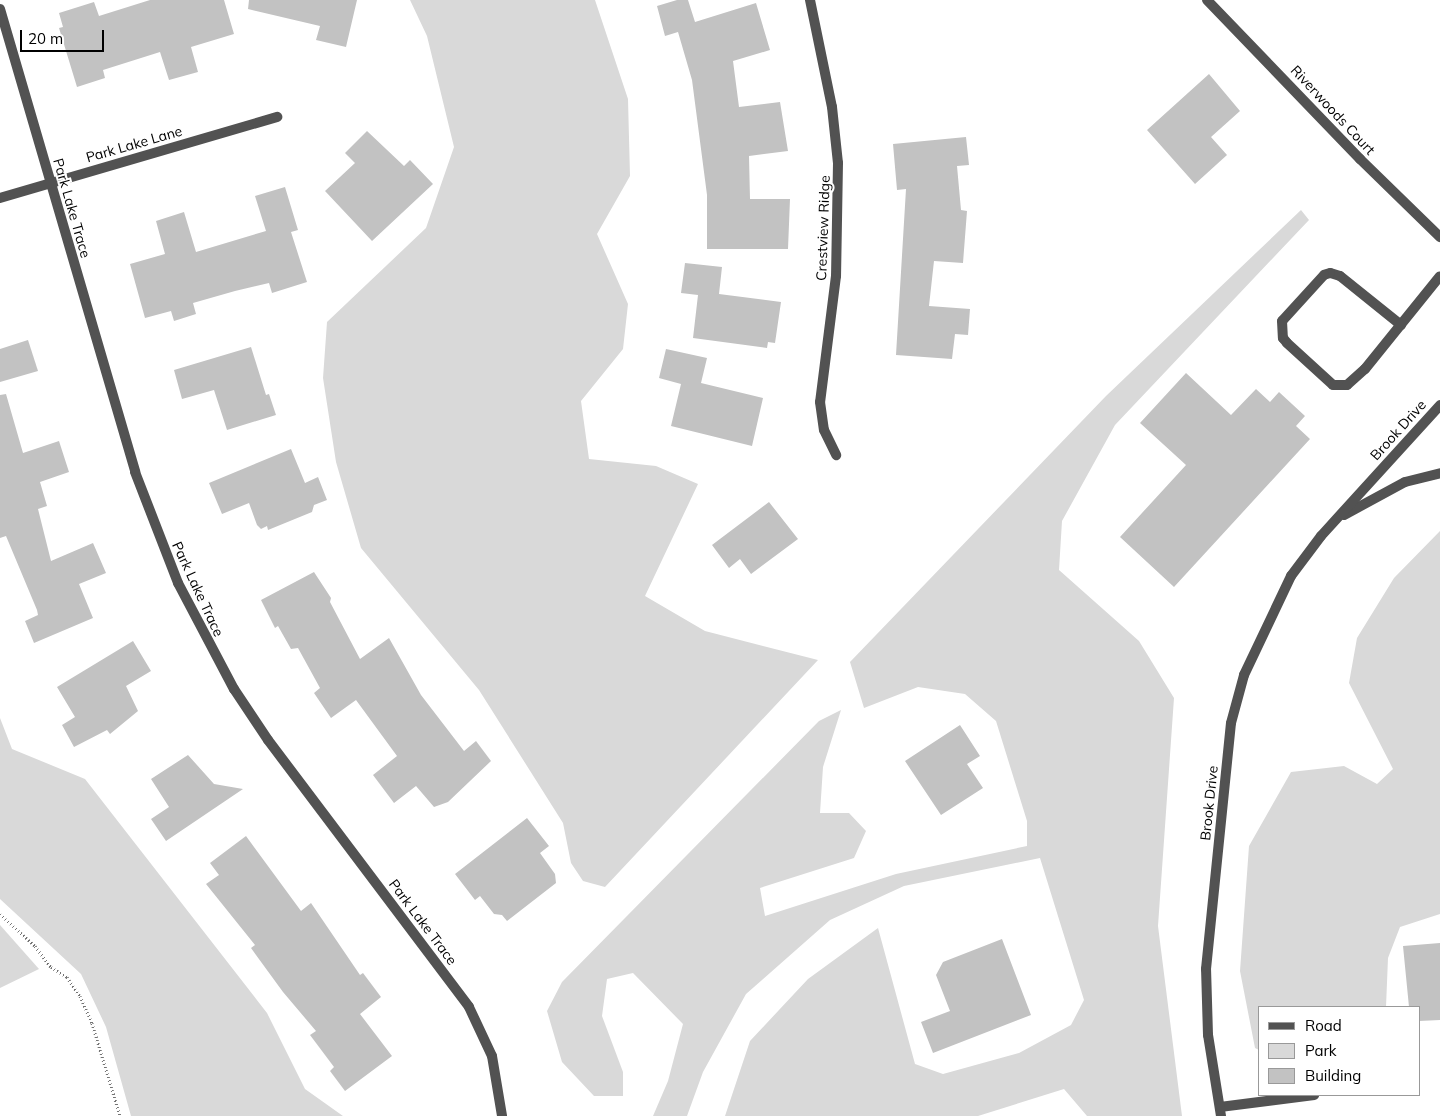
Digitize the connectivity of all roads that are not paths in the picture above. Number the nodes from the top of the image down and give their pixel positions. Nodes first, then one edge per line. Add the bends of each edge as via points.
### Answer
1 (810, 0) edge
2 (1207, 0) edge
3 (0, 9) edge
4 (277, 117) dead end
5 (51, 183) junction
6 (0, 198) edge
7 (1440, 238) edge
8 (1440, 276) edge
9 (1401, 325) junction
10 (1440, 405) edge
11 (836, 455) dead end
12 (1440, 473) edge
13 (1336, 519) junction
14 (1308, 1096) edge
15 (1220, 1111) edge
16 (502, 1116) edge

1 - 11 street, Crestview Ridge via 831,97 838,163 836,276 820,402 824,430
2 - 7 street, Riverwoods Court
3 - 5 street, Park Lake Trace
4 - 5 street, Park Lake Lane
5 - 6 street, Park Lake Lane
5 - 16 street, Park Lake Trace via 135,472 178,583 217,659 268,740 469,1007 492,1056
8 - 9 street
9 - 9 street via 1365,369 1347,385 1333,385 1283,338 1282,321 1324,275 1330,273 1340,276
10 - 13 street, Brook Drive
12 - 13 street, Brook Drive via 1405,482
13 - 15 street, Brook Drive via 1291,576 1270,616 1244,675 1231,723 1206,969 1208,1035
14 - 15 street

